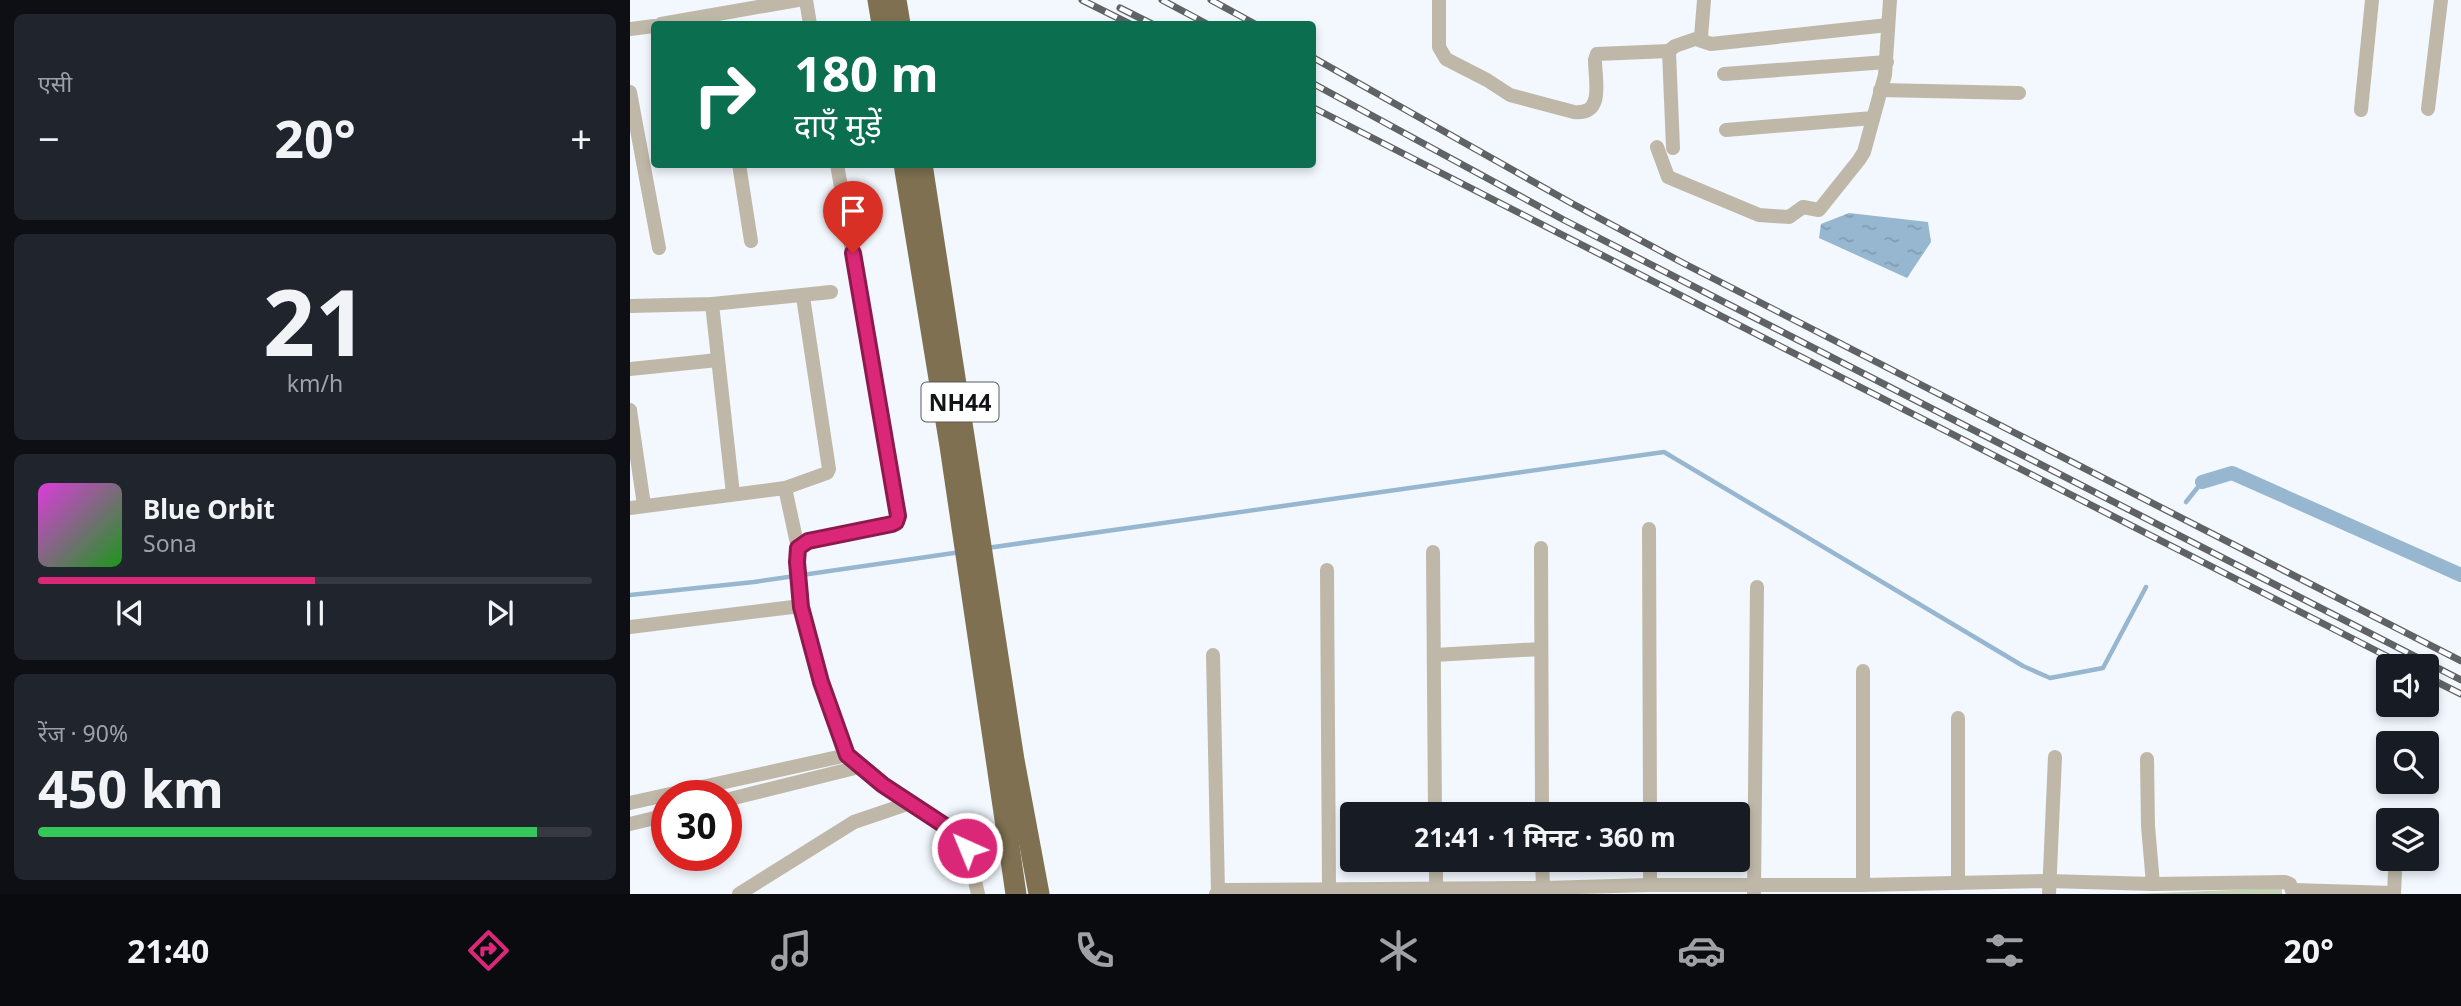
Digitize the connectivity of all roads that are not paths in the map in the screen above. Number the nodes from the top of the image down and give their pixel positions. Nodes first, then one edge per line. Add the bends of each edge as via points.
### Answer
1 (797, 0) edge
2 (806, 0) edge
3 (878, 0) edge
4 (896, 0) edge
5 (1439, 0) edge
6 (1704, 0) edge
7 (1890, 0) edge
8 (2372, 0) edge
9 (2441, 0) edge
10 (717, 20) edge
11 (810, 21) edge
12 (881, 21) edge
13 (900, 21) edge
14 (1888, 25) junction
15 (651, 26) edge
16 (630, 29) edge
17 (1699, 40) junction
18 (1669, 51) junction
19 (1887, 62) junction
20 (1724, 74) dead end
21 (1880, 90) junction
22 (630, 92) edge
23 (2019, 93) dead end
24 (2428, 108) dead end
25 (2361, 110) dead end
26 (1873, 118) junction
27 (1726, 130) dead end
28 (1657, 148) dead end
29 (1673, 148) dead end
30 (740, 168) edge
31 (837, 168) edge
32 (905, 168) edge
33 (923, 168) edge
34 (751, 241) dead end
35 (659, 248) dead end
36 (831, 292) dead end
37 (803, 296) junction
38 (712, 304) junction
39 (630, 306) edge
40 (718, 360) junction
41 (630, 369) edge
42 (630, 410) edge
43 (785, 488) junction
44 (733, 494) junction
45 (637, 506) edge
46 (1649, 529) dead end
47 (1541, 548) dead end
48 (1433, 552) dead end
49 (798, 555) junction
50 (1327, 570) dead end
51 (1757, 587) dead end
52 (801, 607) junction
53 (630, 627) edge
54 (988, 640) junction
55 (1541, 649) junction
56 (1434, 654) junction
57 (1213, 655) dead end
58 (1863, 671) dead end
59 (1958, 719) dead end
60 (847, 755) junction
61 (2055, 757) dead end
62 (2147, 759) dead end
63 (859, 767) junction
64 (753, 776) junction
65 (755, 793) junction
66 (742, 796) edge
67 (1436, 802) edge
68 (1542, 802) edge
69 (1650, 802) edge
70 (630, 803) edge
71 (910, 803) junction
72 (651, 819) edge
73 (630, 824) edge
74 (1436, 872) edge
75 (1542, 872) edge
76 (1650, 872) edge
77 (2395, 873) dead end
78 (1958, 883) junction
79 (2153, 884) junction
80 (1650, 885) junction
81 (1863, 885) junction
82 (2048, 887) edge
83 (1329, 888) junction
84 (1542, 888) junction
85 (1754, 890) edge
86 (1436, 892) edge
87 (2293, 892) edge
88 (1217, 893) edge
89 (2394, 893) edge
90 (739, 894) edge
91 (978, 894) edge
92 (1016, 894) edge
93 (1039, 894) edge

1 - 10 street
2 - 11 street
3 - 12 highway
4 - 13 highway
5 - 18 street via 1439,47 1446,59 1510,95 1574,112 1591,110 1597,102 1597,54
6 - 17 street
7 - 14 street
8 - 25 street
9 - 24 street
14 - 17 street via 1711,44
14 - 19 street
15 - 16 street
17 - 18 street
18 - 29 street
19 - 20 street
19 - 21 street
21 - 23 street
21 - 26 street
22 - 35 street
26 - 27 street
26 - 28 street via 1859,160 1819,209 1803,207 1789,217 1759,215 1668,177
30 - 34 street
31 - 49 street via 898,516 892,524 808,541
32 - 54 highway, NH44
33 - 54 highway, NH44
36 - 37 street
37 - 38 street
37 - 43 street via 829,469 822,477
38 - 39 street
38 - 40 street
40 - 41 street
40 - 44 street
42 - 45 street
43 - 44 street
43 - 49 street
44 - 45 street
46 - 69 street
47 - 55 street
48 - 56 street
49 - 52 street
50 - 83 street
51 - 85 street
52 - 53 street
52 - 60 street
54 - 92 highway, NH44
54 - 93 highway, NH44
55 - 56 street
55 - 68 street
56 - 67 street
57 - 88 street
58 - 81 street
59 - 78 street
60 - 63 street
60 - 64 street
61 - 82 street
62 - 79 street
63 - 65 street
63 - 71 street
64 - 65 street
64 - 70 street
65 - 66 street
71 - 90 street via 854,822
71 - 91 street via 953,831 967,848
72 - 73 street
74 - 86 street
75 - 84 street
76 - 80 street
77 - 89 street
78 - 81 street
78 - 82 street
79 - 82 street
79 - 87 street via 2285,882
80 - 84 street
80 - 85 street
81 - 85 street
83 - 86 street
83 - 88 street
84 - 86 street
87 - 89 street

